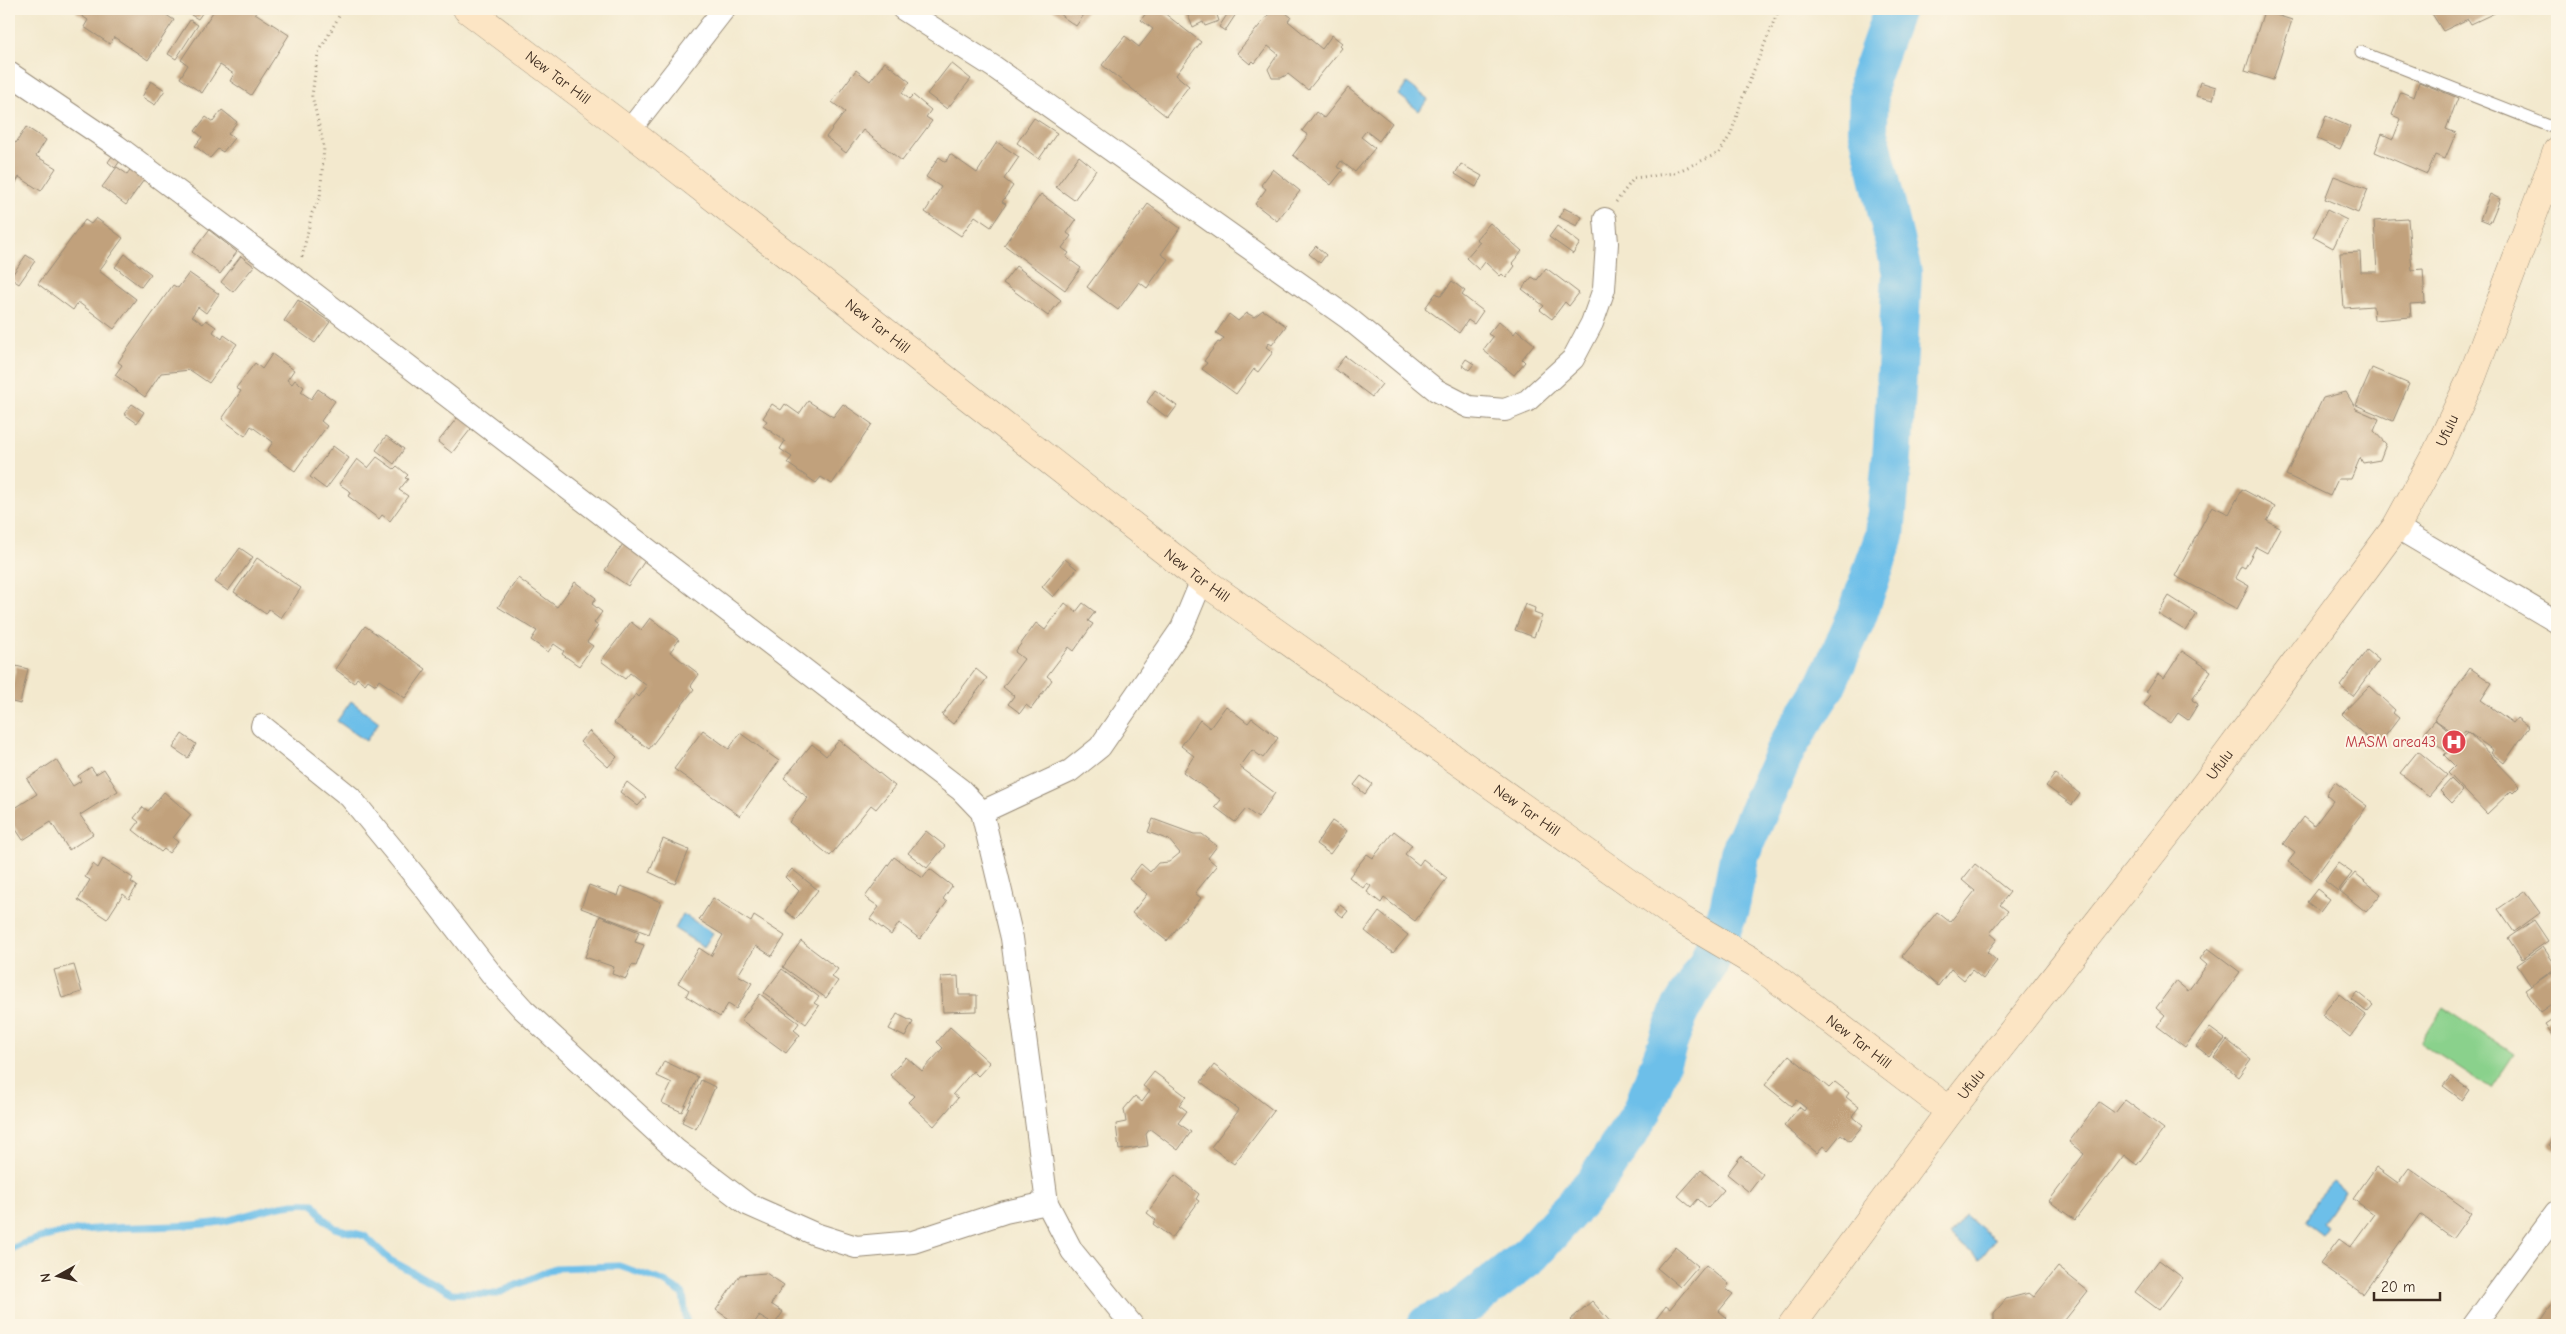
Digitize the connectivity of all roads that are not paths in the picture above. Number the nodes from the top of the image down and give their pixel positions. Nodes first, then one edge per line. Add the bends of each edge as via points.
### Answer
1 (467, 9) edge
2 (724, 9) edge
3 (902, 9) edge
4 (2361, 52) dead end
5 (9, 73) edge
6 (2557, 129) edge
7 (628, 132) junction
8 (2557, 151) edge
9 (1605, 219) road end
10 (2396, 527) junction
11 (1202, 580) junction
12 (2557, 622) edge
13 (262, 726) dead end
14 (982, 812) junction
15 (1950, 1111) junction
16 (1047, 1204) junction
17 (2557, 1212) edge
18 (1132, 1325) edge
19 (1792, 1325) edge
20 (2474, 1325) edge

1 - 7 street, New Tar Hill
2 - 7 street
3 - 9 street via 994,67 1348,318 1436,390 1468,406 1505,410 1527,401 1573,359 1592,324 1604,289
4 - 6 lane
5 - 14 street via 117,146 299,282 961,790
7 - 11 street, New Tar Hill
8 - 10 street, Ufulu via 2472,377 2438,452
10 - 12 street
10 - 15 street, Ufulu via 2186,810
11 - 14 street via 1182,628 1100,747 1070,771
11 - 15 street, New Tar Hill via 1679,918 1757,964
13 - 16 street via 350,798 523,1009 676,1150 747,1204 815,1234 856,1247 913,1242 1005,1212
14 - 16 street via 1012,938
15 - 19 street, Ufulu
16 - 18 street via 1072,1251
17 - 20 street

